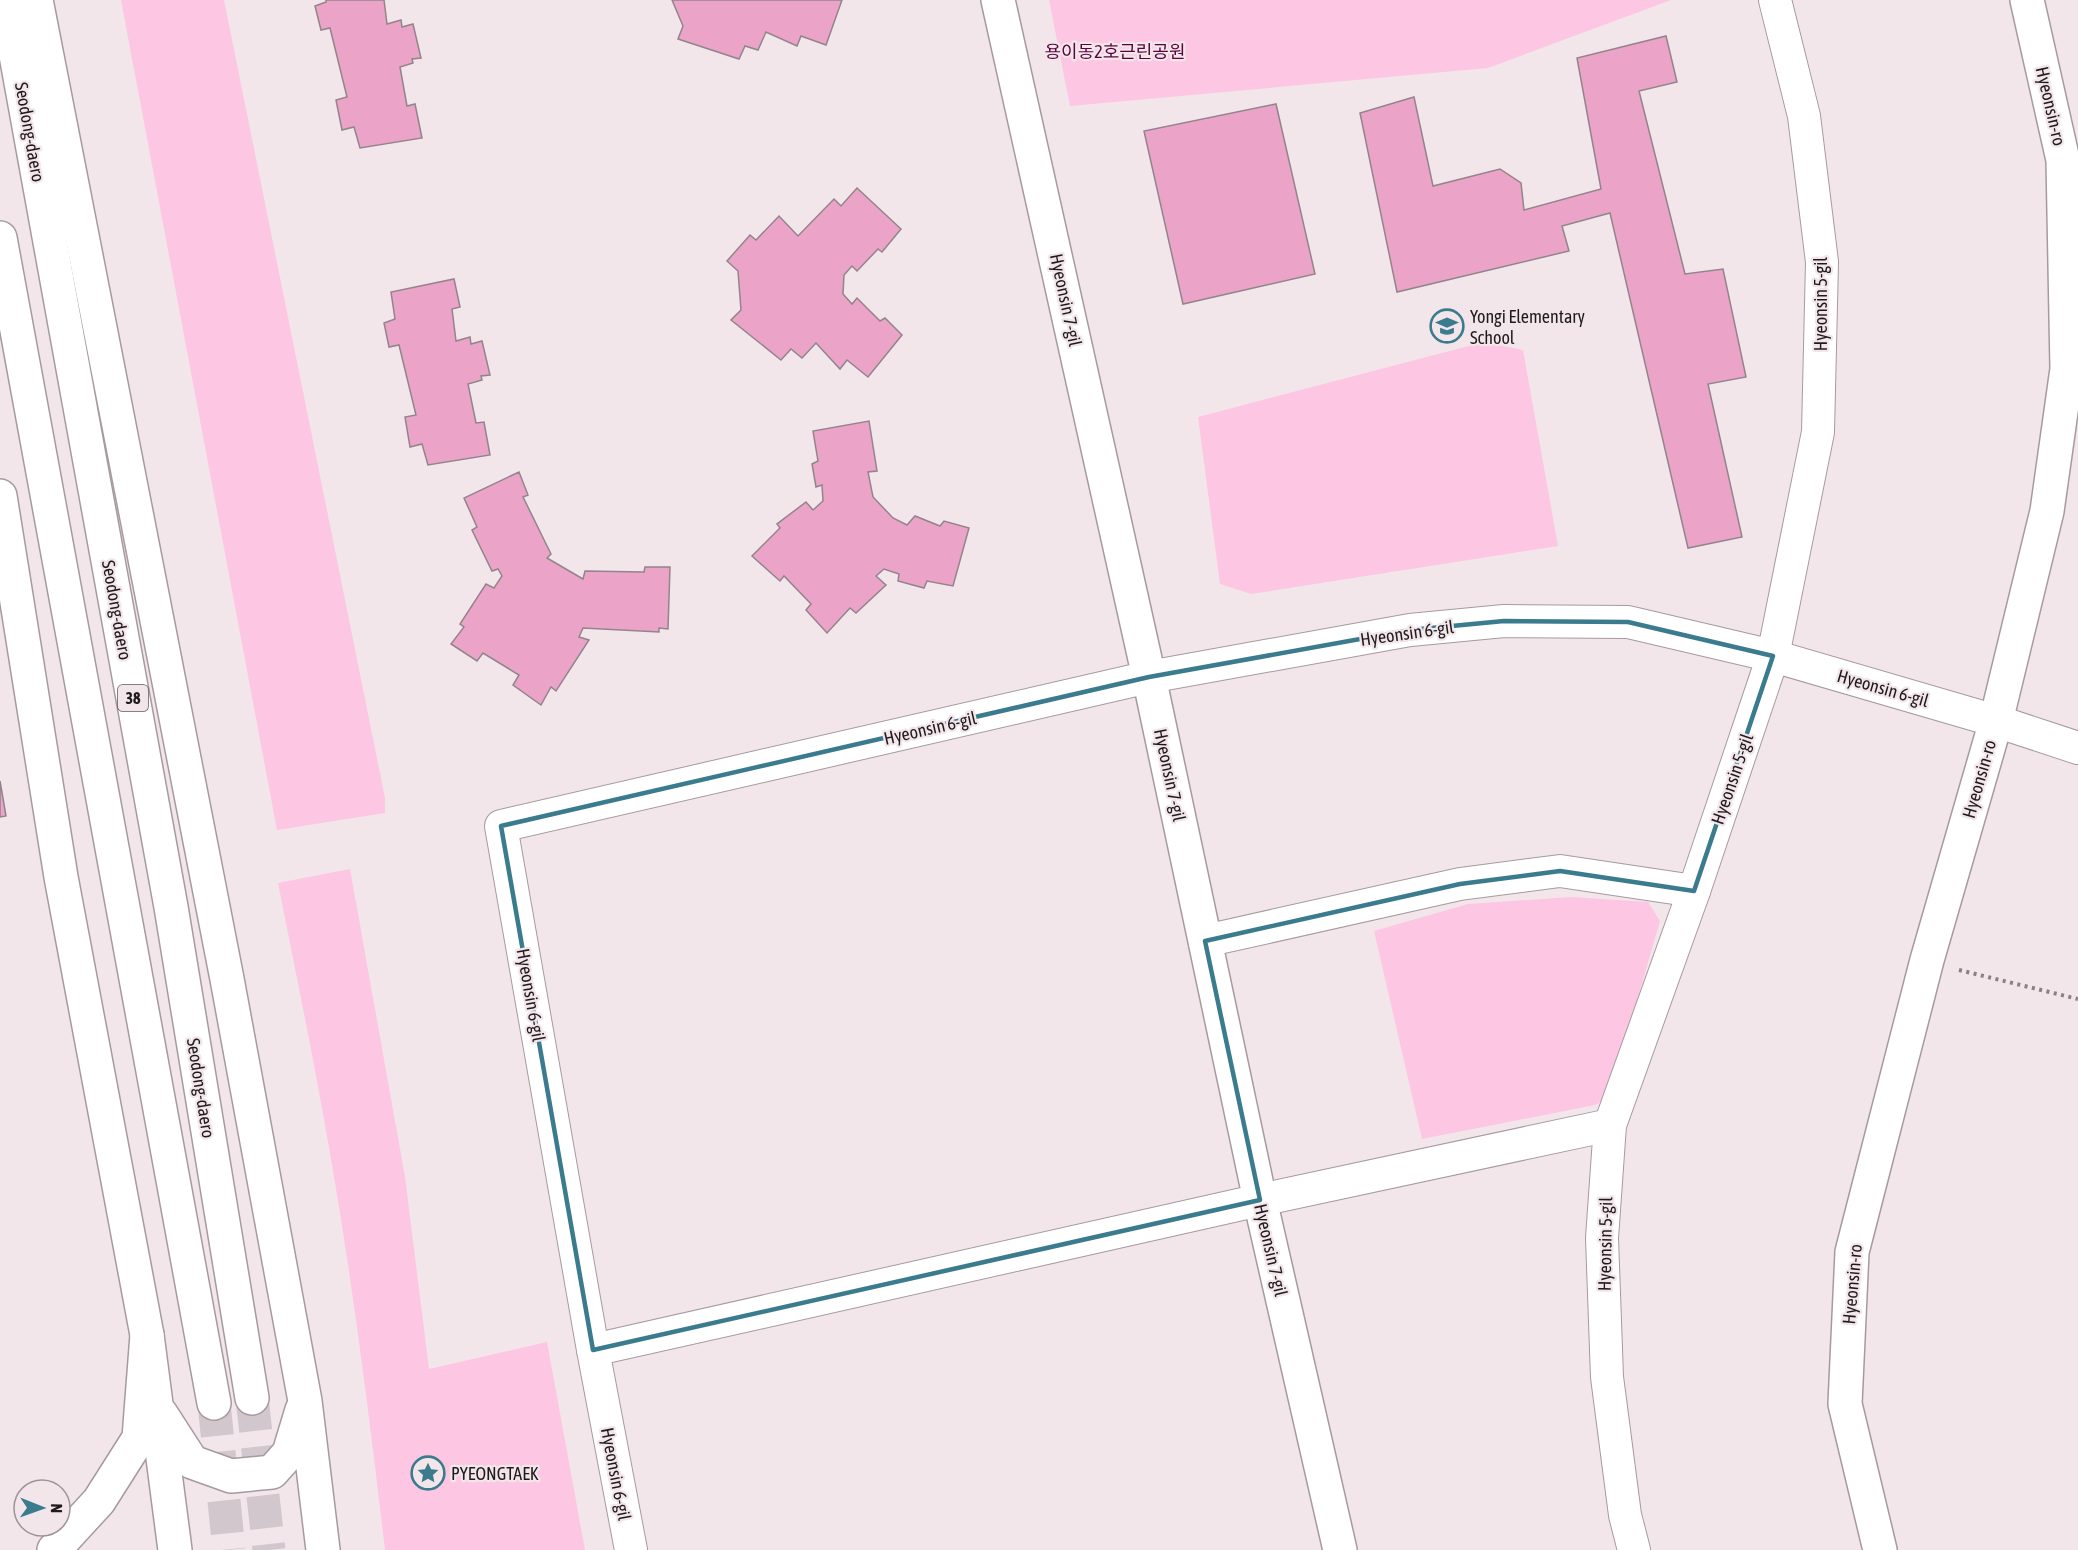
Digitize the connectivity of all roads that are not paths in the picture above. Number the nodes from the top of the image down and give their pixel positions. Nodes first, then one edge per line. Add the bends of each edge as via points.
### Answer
1 (6, 0) edge
2 (36, 0) edge
3 (998, 0) edge
4 (1775, 0) edge
5 (2027, 0) edge
6 (0, 238) edge
7 (2073, 368) edge
8 (0, 496) edge
9 (1773, 656) junction
10 (1149, 678) junction
11 (1996, 722) junction
12 (2078, 748) edge
13 (1694, 891) junction
14 (1204, 940) junction
15 (1610, 1125) junction
16 (1260, 1200) junction
17 (147, 1335) junction
18 (593, 1350) junction
19 (252, 1398) tunnel mouth
20 (305, 1401) junction
21 (214, 1403) tunnel mouth
22 (157, 1408) junction
23 (54, 1550) edge
24 (175, 1550) edge
25 (323, 1550) edge
26 (631, 1550) edge
27 (1340, 1550) edge
28 (1634, 1550) edge
29 (1880, 1550) edge

1 - 19 main road, Seodong-daero / 38 via 171,907
2 - 20 main road
3 - 10 main road, Hyeonsin 7-gil
4 - 9 street, Hyeonsin 5-gil via 1804,116 1822,262 1818,432
5 - 7 main road, Hyeonsin-ro via 2063,160
6 - 21 main road
7 - 11 main road, Hyeonsin-ro via 2047,511
8 - 17 main road via 61,877
9 - 10 street, Hyeonsin 6-gil via 1628,622 1504,621 1410,630
9 - 11 street, Hyeonsin 6-gil
9 - 13 street, Hyeonsin 5-gil
10 - 14 main road, Hyeonsin 7-gil
10 - 18 street, Hyeonsin 6-gil via 501,826
11 - 12 street, Hyeonsin 6-gil
11 - 29 main road, Hyeonsin-ro via 1927,960 1852,1252 1845,1404
13 - 14 street via 1560,871 1460,884
13 - 15 street, Hyeonsin 5-gil
14 - 16 main road, Hyeonsin 7-gil
15 - 16 street
15 - 28 street, Hyeonsin 5-gil via 1602,1238 1607,1377 1625,1515
16 - 18 street
16 - 27 main road, Hyeonsin 7-gil
17 - 22 main road
17 - 23 main road via 139,1438 99,1501
18 - 26 street, Hyeonsin 6-gil
20 - 22 main road via 289,1454 272,1472 231,1476 192,1462
20 - 25 main road
22 - 24 main road

